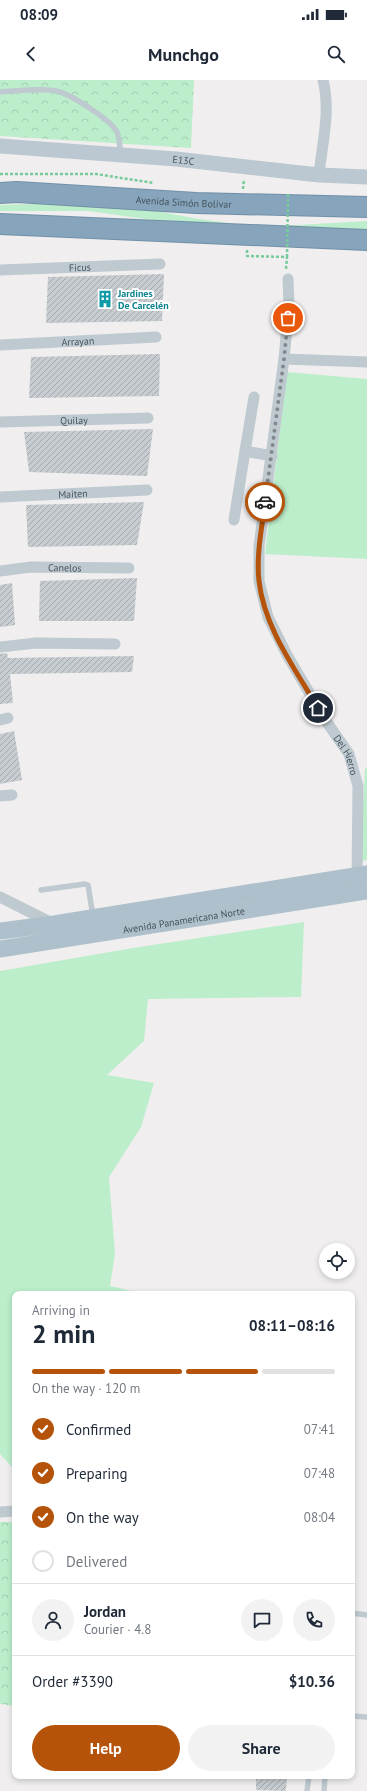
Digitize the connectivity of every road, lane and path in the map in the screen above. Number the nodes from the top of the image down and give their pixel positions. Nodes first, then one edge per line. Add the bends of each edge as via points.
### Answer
1 (323, 80) edge
2 (0, 92) edge
3 (0, 146) edge
4 (120, 154) junction
5 (319, 175) junction
6 (367, 177) edge
7 (0, 193) edge
8 (288, 194) dead end
9 (367, 207) edge
10 (0, 224) edge
11 (367, 240) edge
12 (270, 257) dead end
13 (287, 257) junction
14 (160, 264) dead end
15 (0, 270) edge
16 (287, 275) joint
17 (156, 337) dead end
18 (0, 345) edge
19 (284, 359) junction
20 (367, 362) edge
21 (254, 397) dead end
22 (148, 418) dead end
23 (0, 422) edge
24 (245, 451) junction
25 (272, 456) junction
26 (147, 490) dead end
27 (0, 497) edge
28 (234, 520) dead end
29 (129, 568) dead end
30 (0, 571) edge
31 (115, 644) dead end
32 (0, 647) edge
33 (12, 795) dead end
34 (0, 796) edge
35 (362, 875) edge
36 (41, 890) dead end
37 (362, 892) edge
38 (0, 897) edge
39 (93, 918) junction
40 (54, 924) junction
41 (0, 931) edge
42 (0, 949) edge
43 (12, 1511) edge
44 (0, 1512) edge
45 (355, 1613) edge
46 (367, 1615) edge
47 (355, 1716) edge
48 (367, 1717) edge
49 (309, 1779) edge
50 (325, 1779) edge
51 (307, 1791) edge
52 (324, 1791) edge

1 - 5 street via 327,115
2 - 4 lane via 58,91 78,101 112,125 117,132
3 - 4 street, E13C
4 - 5 street, E13C
5 - 6 street, E13C
7 - 9 highway, Avenida Simón Bolívar via 196,203
8 - 13 path, bridge
10 - 11 highway
12 - 13 path
13 - 16 path
14 - 15 street, Ficus
16 - 19 street, Del Hierro via 289,305
17 - 18 street, Arrayan
19 - 20 street
19 - 25 street, Del Hierro
21 - 24 street
22 - 23 street, Quilay
24 - 25 street
24 - 28 street
25 - 35 street, Del Hierro via 259,546 259,581 268,618 326,721 349,754 358,786
26 - 27 street, Maiten
29 - 30 street, Canelos via 31,567
31 - 32 street via 36,643
33 - 34 street
35 - 37 street, Del Hierro
35 - 39 main road, Avenida Panamericana Norte
36 - 39 lane via 88,885
37 - 42 main road, Avenida Panamericana Norte
38 - 40 street
39 - 40 main road, Avenida Panamericana Norte
40 - 41 main road, Avenida Panamericana Norte
43 - 44 street
45 - 46 lane
47 - 48 lane
49 - 51 lane
50 - 52 lane

